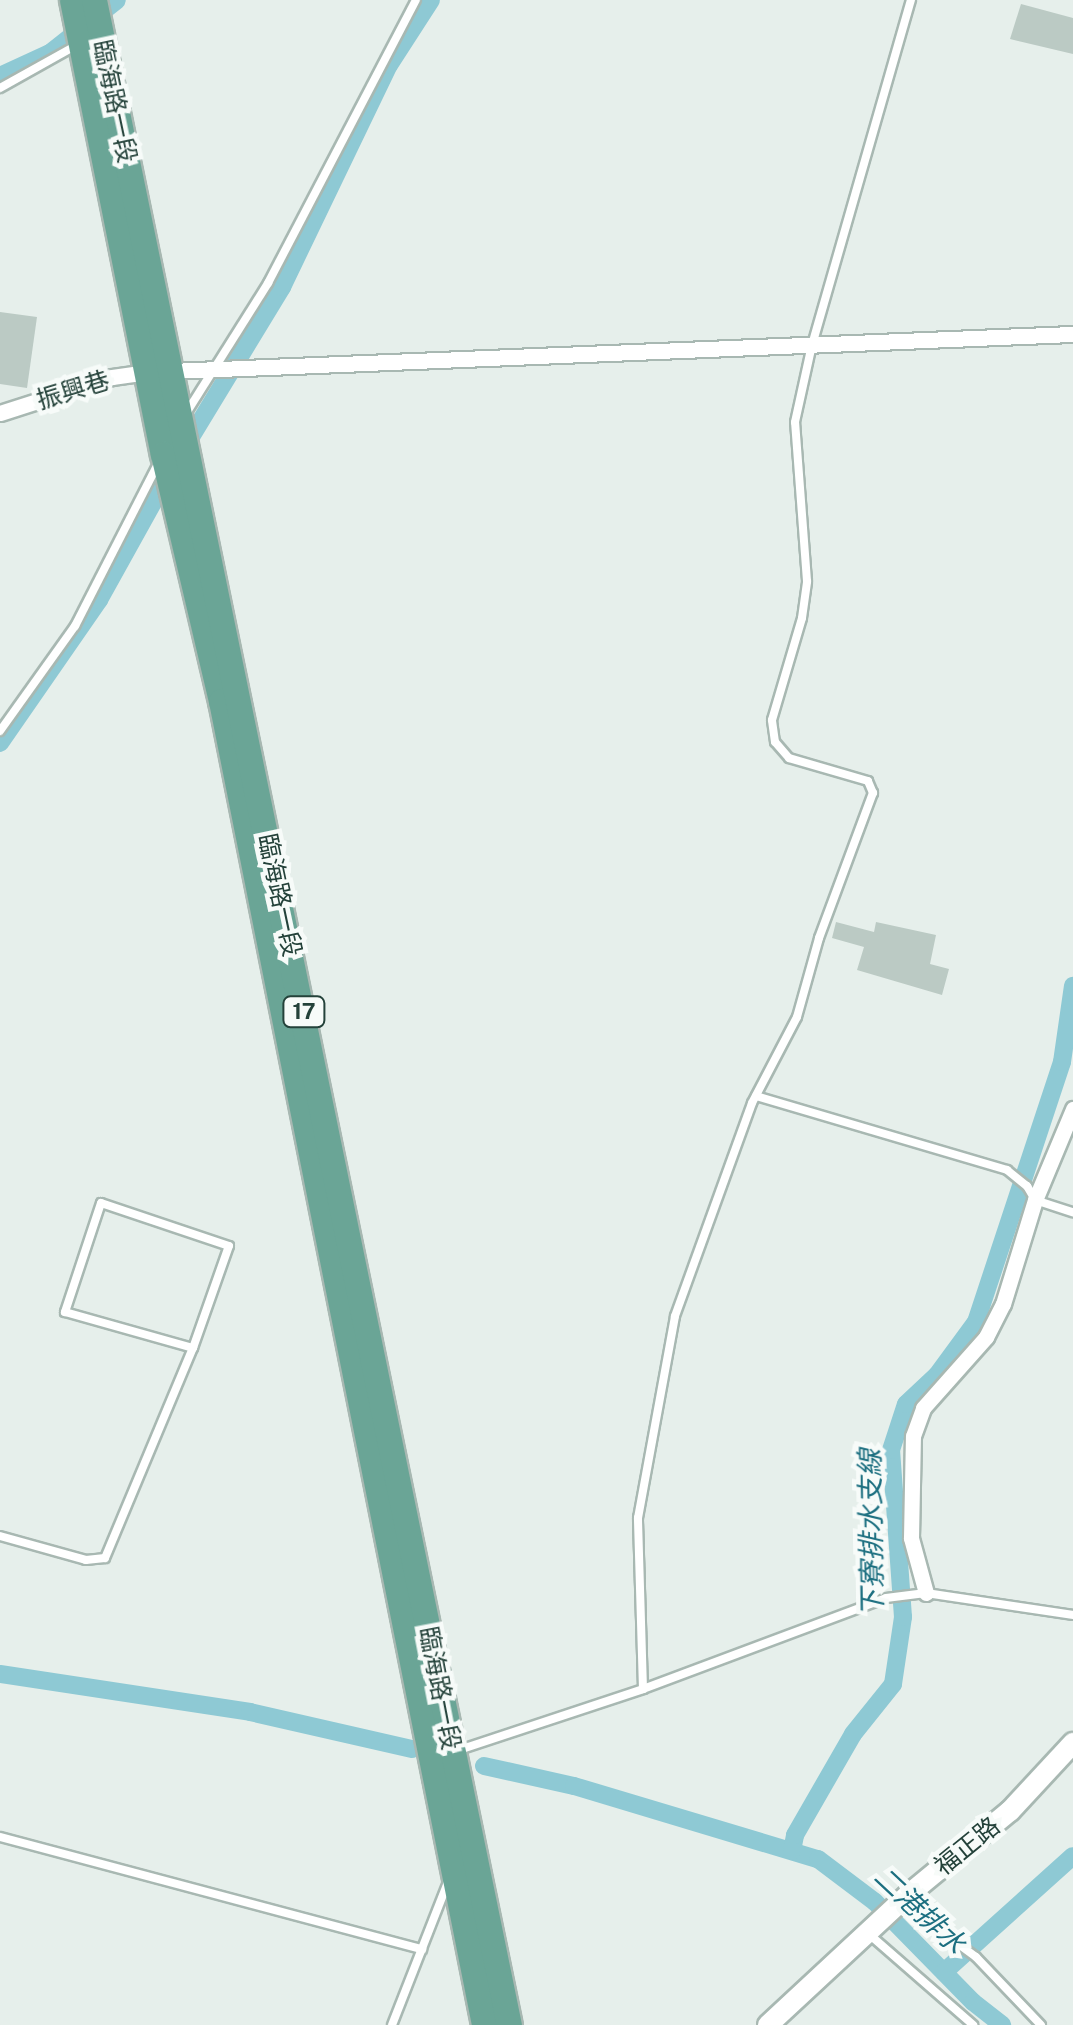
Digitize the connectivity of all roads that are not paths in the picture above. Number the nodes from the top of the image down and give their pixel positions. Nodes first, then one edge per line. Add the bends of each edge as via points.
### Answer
1 (72, 0) edge
2 (94, 0) edge
3 (416, 0) edge
4 (911, 0) edge
5 (81, 43) junction
6 (0, 88) edge
7 (1073, 334) edge
8 (812, 345) junction
9 (146, 372) junction
10 (173, 372) junction
11 (208, 373) junction
12 (0, 413) edge
13 (177, 439) junction
14 (0, 730) edge
15 (756, 1096) junction
16 (1073, 1109) edge
17 (1035, 1200) junction
18 (1073, 1212) edge
19 (193, 1348) junction
20 (0, 1536) edge
21 (926, 1594) junction
22 (1073, 1615) edge
23 (644, 1689) junction
24 (1073, 1743) edge
25 (453, 1752) junction
26 (0, 1837) edge
27 (455, 1866) junction
28 (899, 1904) junction
29 (872, 1932) junction
30 (422, 1949) junction
31 (392, 2025) edge
32 (484, 2025) edge
33 (509, 2025) edge
34 (768, 2025) edge
35 (973, 2025) edge
36 (1041, 2025) edge

1 - 5 main road, 臨海路一段 / 17
2 - 10 main road, 臨海路一段 / 17
3 - 11 lane via 268,283
4 - 8 lane
5 - 6 lane
5 - 9 main road, 臨海路一段 / 17
7 - 8 street, 振興巷
8 - 11 street, 振興巷
8 - 15 lane via 795,422 807,581 772,720 775,742 788,758 868,781 873,793 797,1018
9 - 10 street, 振興巷
9 - 12 street, 振興巷 via 112,376
9 - 13 main road, 臨海路一段 / 17
10 - 11 street, 振興巷
10 - 13 main road, 臨海路一段 / 17
11 - 13 lane
13 - 14 lane via 75,626
13 - 25 main road, 臨海路一段 / 17
13 - 27 main road, 臨海路一段 / 17 via 220,701
15 - 17 lane via 1007,1170
15 - 23 lane via 666,1349 638,1518
16 - 17 street
17 - 18 lane
17 - 21 street via 995,1320 923,1408 914,1436 911,1538
19 - 19 lane via 65,1312 102,1203 229,1246
19 - 20 lane via 105,1558 86,1560
21 - 22 lane
21 - 23 lane via 886,1598
23 - 25 lane
24 - 28 street, 福正路 via 1010,1811
25 - 27 lane
25 - 33 main road, 臨海路一段 / 17
26 - 30 lane
27 - 30 lane
27 - 32 main road, 臨海路一段 / 17
28 - 29 street, 福正路
28 - 36 lane via 976,1958
29 - 34 street, 福正路
29 - 35 lane
30 - 31 lane

